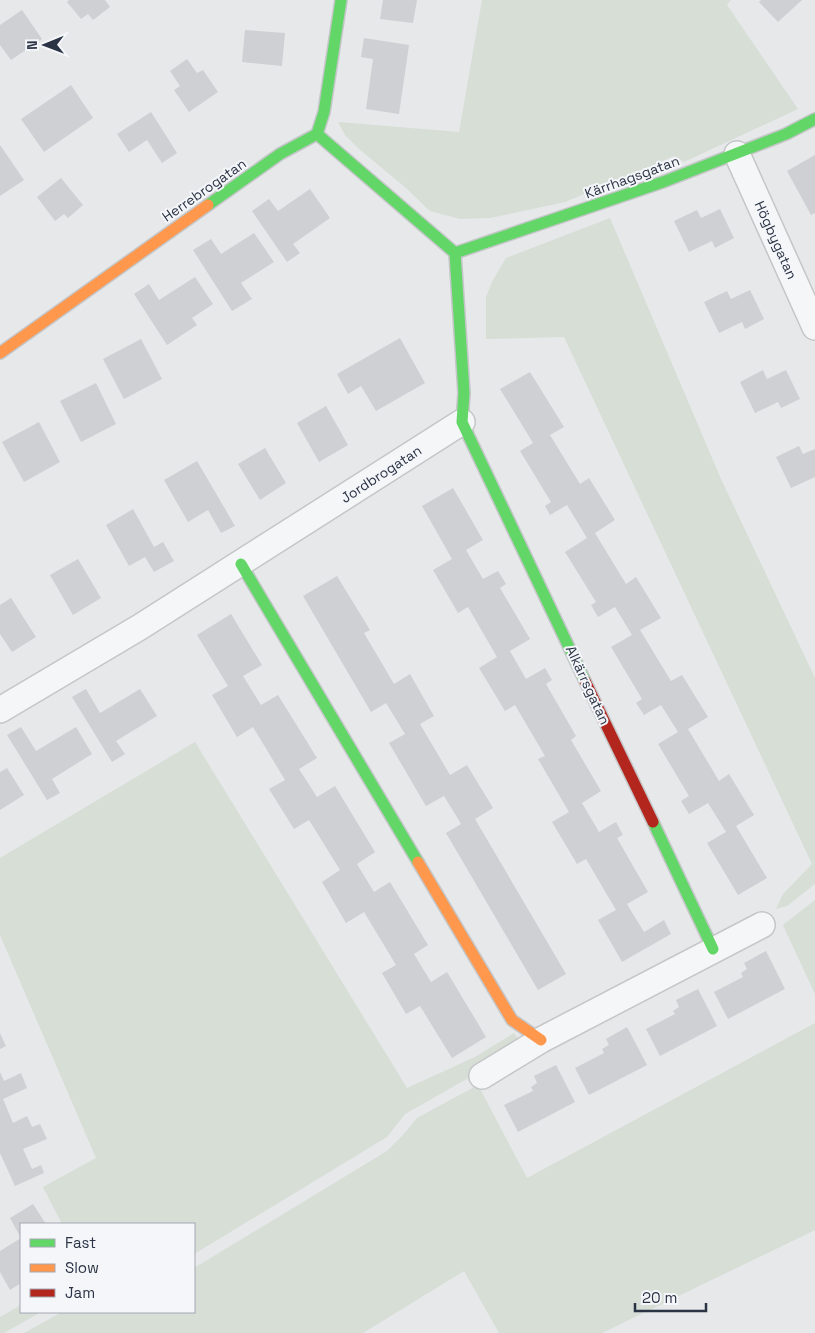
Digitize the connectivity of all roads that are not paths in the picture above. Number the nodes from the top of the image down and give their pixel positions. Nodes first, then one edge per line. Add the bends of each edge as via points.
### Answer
1 (341, 0) edge
2 (815, 119) edge
3 (317, 134) junction
4 (737, 154) junction
5 (455, 253) junction
6 (815, 326) edge
7 (0, 352) edge
8 (462, 422) junction
9 (241, 564) junction
10 (0, 710) edge
11 (762, 924) dead end
12 (713, 949) junction
13 (541, 1040) junction
14 (482, 1076) dead end

1 - 3 street via 324,112
2 - 4 street, Kärrhagsgatan
3 - 5 street
3 - 7 street, Herrebrogatan via 280,154
4 - 5 street, Kärrhagsgatan
4 - 6 street, Högbygatan
5 - 8 street via 464,393
8 - 9 street, Jordbrogatan
8 - 12 street, Alkärrsgatan
9 - 10 street, Jordbrogatan
9 - 13 street via 512,1020
11 - 12 street
12 - 13 street
13 - 14 street

